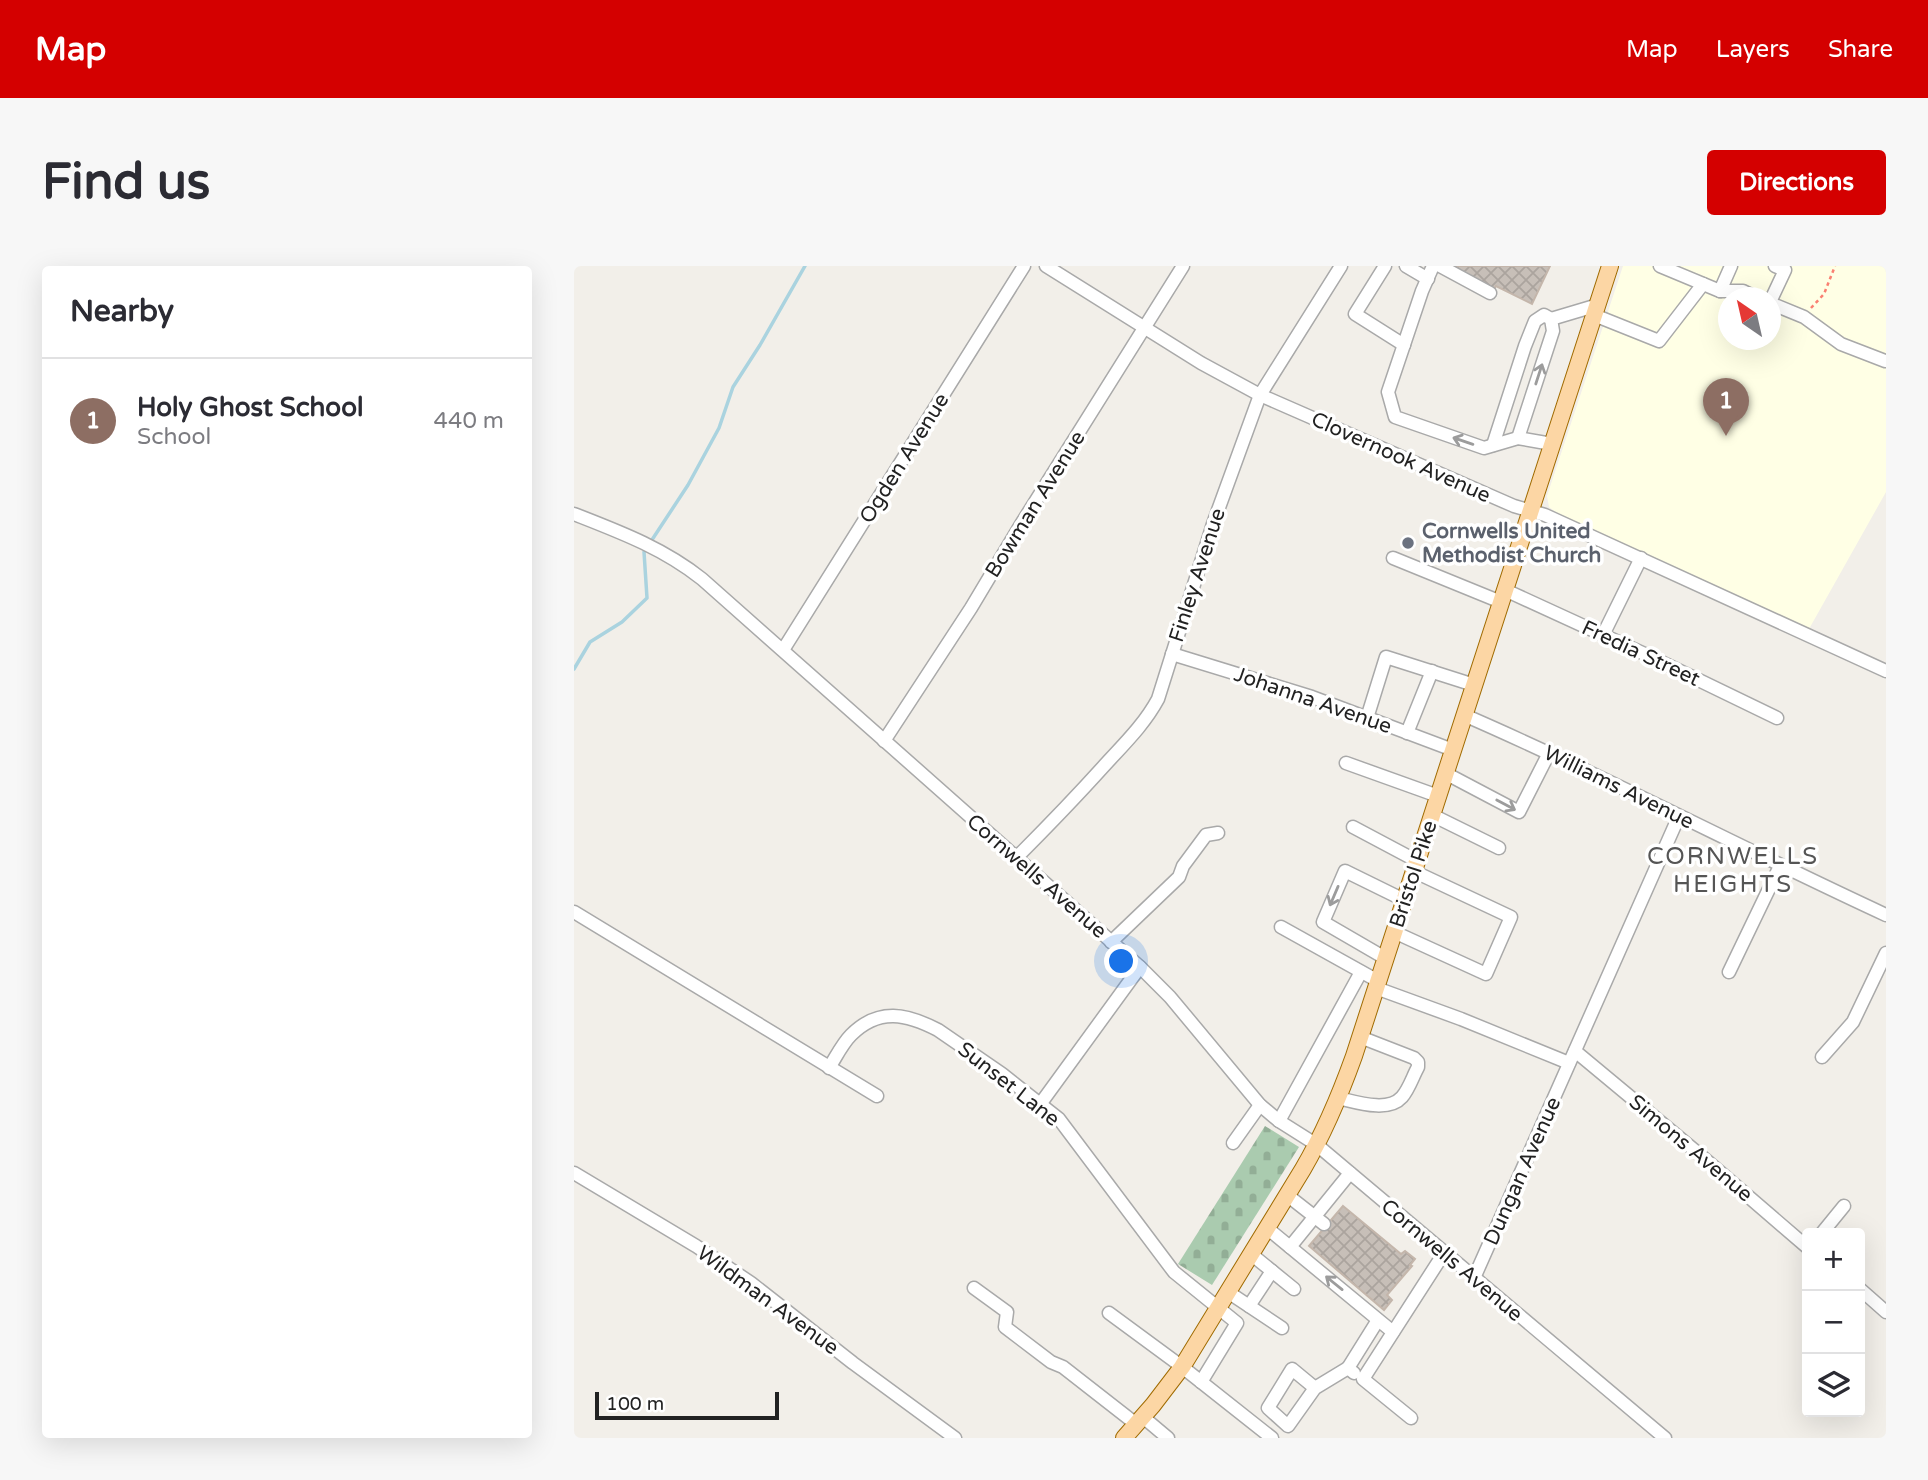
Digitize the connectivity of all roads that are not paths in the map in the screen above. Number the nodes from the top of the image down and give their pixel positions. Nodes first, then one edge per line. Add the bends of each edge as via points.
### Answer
1 (1024, 266) edge
2 (1046, 266) edge
3 (1183, 266) edge
4 (1341, 266) edge
5 (1385, 266) edge
6 (1406, 266) edge
7 (1433, 266) edge
8 (1440, 266) edge
9 (1610, 266) edge
10 (1660, 266) edge
11 (1731, 266) edge
12 (1775, 266) edge
13 (1428, 279) junction
14 (1703, 284) junction
15 (1722, 287) edge
16 (1777, 287) edge
17 (1718, 290) edge
18 (1490, 293) dead end
19 (1781, 308) edge
20 (1596, 310) junction
21 (1551, 319) junction
22 (1144, 327) junction
23 (1404, 345) junction
24 (1885, 361) edge
25 (1260, 395) junction
26 (1518, 438) junction
27 (1552, 444) junction
28 (1493, 445) junction
29 (1531, 511) junction
30 (574, 514) edge
31 (1393, 558) dead end
32 (1641, 558) junction
33 (1503, 596) junction
34 (1602, 635) junction
35 (783, 650) junction
36 (1172, 654) junction
37 (1432, 671) junction
38 (1886, 671) edge
39 (1474, 685) junction
40 (1464, 715) junction
41 (1367, 718) junction
42 (1777, 718) dead end
43 (1407, 733) junction
44 (884, 741) junction
45 (1453, 750) junction
46 (1549, 753) junction
47 (1346, 763) dead end
48 (1446, 773) junction
49 (1438, 796) junction
50 (1432, 815) junction
51 (1679, 816) junction
52 (1353, 827) dead end
53 (1218, 833) dead end
54 (1499, 848) dead end
55 (1016, 858) junction
56 (1415, 866) junction
57 (1780, 866) junction
58 (1404, 900) junction
59 (574, 912) edge
60 (1886, 915) edge
61 (1281, 927) dead end
62 (1394, 932) junction
63 (1111, 942) junction
64 (1886, 953) edge
65 (1385, 958) junction
66 (1140, 967) junction
67 (1361, 972) junction
68 (1730, 972) dead end
69 (1377, 984) junction
70 (1360, 1037) junction
71 (1575, 1051) junction
72 (1822, 1057) dead end
73 (1569, 1063) junction
74 (829, 1068) junction
75 (877, 1096) dead end
76 (1338, 1098) junction
77 (1041, 1103) junction
78 (1260, 1105) junction
79 (1279, 1121) junction
80 (1233, 1143) dead end
81 (1317, 1145) junction
82 (574, 1173) edge
83 (1350, 1173) junction
84 (1287, 1195) junction
85 (1844, 1206) dead end
86 (1319, 1220) junction
87 (1267, 1228) junction
88 (1826, 1228) edge
89 (1802, 1243) edge
90 (1290, 1247) junction
91 (1444, 1253) junction
92 (1251, 1255) junction
93 (1272, 1271) junction
94 (1474, 1278) junction
95 (974, 1288) dead end
96 (1294, 1289) dead end
97 (1862, 1291) edge
98 (1228, 1292) junction
99 (1218, 1306) junction
100 (1249, 1306) junction
101 (1886, 1312) edge
102 (1109, 1313) dead end
103 (1378, 1320) junction
104 (1282, 1328) dead end
105 (1393, 1332) junction
106 (1182, 1367) junction
107 (1348, 1368) junction
108 (1363, 1379) junction
109 (1200, 1382) junction
110 (1315, 1388) dead end
111 (1411, 1418) dead end
112 (1140, 1420) junction
113 (1265, 1436) edge
114 (955, 1438) edge
115 (1124, 1438) edge
116 (1168, 1438) edge
117 (1665, 1438) edge

1 - 35 street, Ogden Avenue
2 - 22 street, Clovernook Avenue
3 - 22 street, Bowman Avenue
4 - 25 street, Finley Avenue
5 - 23 street via 1355,314
6 - 13 street
7 - 13 street
8 - 18 street
9 - 20 main road, Bristol Pike
10 - 14 street
11 - 15 street
12 - 16 street via 1784,270
13 - 23 street
14 - 17 street
14 - 20 street via 1659,341
19 - 24 street via 1804,317 1841,344
20 - 21 street
20 - 27 main road, Bristol Pike
26 -> 21 street via 1553,331
21 - 28 street via 1544,315 1535,321
22 - 25 street, Clovernook Avenue
22 - 44 street, Bowman Avenue
28 -> 23 street via 1484,448 1395,417 1388,392
25 - 29 street, Clovernook Avenue
25 - 36 street, Finley Avenue
26 - 27 street
26 - 28 street
27 - 29 main road, Bristol Pike
29 - 32 street, Clovernook Avenue
29 - 33 main road, Bristol Pike
30 - 35 street, Cornwells Avenue via 648,544 682,564
31 - 33 street, Fredia Street
32 - 34 street
32 - 38 street, Clovernook Avenue
33 - 34 street, Fredia Street
33 - 39 main road, Bristol Pike
34 - 42 street, Fredia Street
35 - 44 street, Cornwells Avenue
36 - 41 street, Johanna Avenue
36 - 55 street, Finley Avenue via 1158,699 1134,733
37 - 39 street
37 - 41 street via 1387,657
37 - 43 street
39 - 40 main road, Bristol Pike
40 - 45 main road, Bristol Pike
40 - 46 street, Williams Avenue
41 - 43 street, Johanna Avenue
43 - 45 street, Johanna Avenue
44 - 55 street, Cornwells Avenue
45 - 48 main road, Bristol Pike
48 -> 46 street via 1519,812
46 - 51 street, Williams Avenue
47 - 49 street
48 - 49 main road, Bristol Pike
49 - 50 main road, Bristol Pike
50 - 54 street
50 - 56 main road, Bristol Pike
51 - 57 street, Williams Avenue
51 - 71 street
52 - 56 street
53 - 63 street via 1206,835 1179,877
55 - 63 street, Cornwells Avenue
56 - 58 main road, Bristol Pike
56 - 62 street via 1511,917 1486,974
57 - 60 street, Williams Avenue
57 - 68 street
58 - 62 main road, Bristol Pike
58 -> 65 street via 1345,872 1323,922
59 - 74 street
61 - 67 street
62 - 65 main road, Bristol Pike
63 - 66 street, Cornwells Avenue
64 - 72 street via 1853,1023
65 - 69 main road, Bristol Pike
66 - 77 street
66 - 78 street, Cornwells Avenue
67 - 69 street
67 - 79 street
69 - 70 main road, Bristol Pike
69 - 73 street
70 - 76 main road, Bristol Pike
70 - 76 street via 1414,1058 1418,1067 1398,1101 1386,1105
71 - 73 street, Dungan Avenue
71 - 89 street, Simons Avenue
73 - 94 street, Dungan Avenue
74 - 75 street
74 - 77 street, Sunset Lane via 852,1034 866,1024 884,1016 906,1017 939,1030
76 - 81 main road, Bristol Pike
77 - 99 street, Sunset Lane via 1059,1119 1174,1272
78 - 79 street, Cornwells Avenue
78 - 80 street
79 - 81 street, Cornwells Avenue
81 - 83 street, Cornwells Avenue
81 - 84 main road, Bristol Pike
82 - 114 street, Wildman Avenue via 751,1283
83 - 86 street
83 - 91 street, Cornwells Avenue
84 - 86 street
84 - 87 main road, Bristol Pike
85 - 88 street
86 - 90 street
87 - 90 street
87 - 92 main road, Bristol Pike
103 -> 90 street
91 - 94 street, Cornwells Avenue
91 - 105 street
92 - 93 street
92 - 98 main road, Bristol Pike
93 - 96 street
93 - 100 street
94 - 117 street, Cornwells Avenue
95 - 112 street via 1007,1312 1005,1327
97 - 101 street
98 - 99 main road, Bristol Pike
98 - 100 street
99 - 106 main road, Bristol Pike
99 - 109 street via 1237,1323
100 - 104 street
102 - 106 street
103 - 105 street
103 - 107 street
105 - 108 street
106 - 109 street
106 - 112 main road, Bristol Pike
107 - 108 street
107 - 110 street
108 - 111 street
109 - 113 street
112 - 115 main road, Bristol Pike
112 - 116 street

